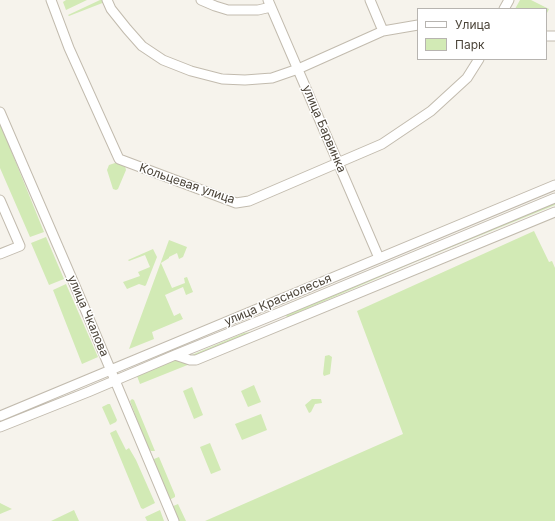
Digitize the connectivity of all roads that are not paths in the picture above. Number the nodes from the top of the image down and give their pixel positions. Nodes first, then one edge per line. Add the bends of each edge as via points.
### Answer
1 (51, 0) edge
2 (107, 0) edge
3 (201, 0) edge
4 (370, 0) edge
5 (270, 3) edge
6 (417, 25) edge
7 (383, 31) junction
8 (478, 60) edge
9 (298, 69) junction
10 (0, 112) edge
11 (338, 162) junction
12 (555, 185) edge
13 (555, 198) edge
14 (0, 200) edge
15 (555, 212) edge
16 (0, 254) edge
17 (379, 258) junction
18 (175, 355) junction
19 (110, 370) junction
20 (115, 381) junction
21 (0, 416) edge
22 (0, 427) edge
23 (174, 521) edge

1 - 11 street, Кольцевая улица via 119,159 236,203 248,201
2 - 9 street via 142,46 163,60 191,71 222,79 245,80 272,78
3 - 5 street via 228,10 258,10
4 - 7 street
5 - 9 street, улица Барвинка
6 - 7 street
7 - 9 street
8 - 11 street, Кольцевая улица via 467,78 431,111 382,144
9 - 11 street, улица Барвинка
10 - 19 street, улица Чкалова
11 - 17 street, улица Барвинка
12 - 17 street, улица Краснолесья
13 - 18 street, улица Краснолесья
14 - 16 street via 20,246
15 - 18 street, улица Краснолесья via 196,360
17 - 19 street, улица Краснолесья
18 - 20 street, улица Краснолесья
19 - 20 street, улица Чкалова
19 - 21 street, улица Краснолесья
20 - 22 street, улица Краснолесья
20 - 23 street, улица Чкалова

